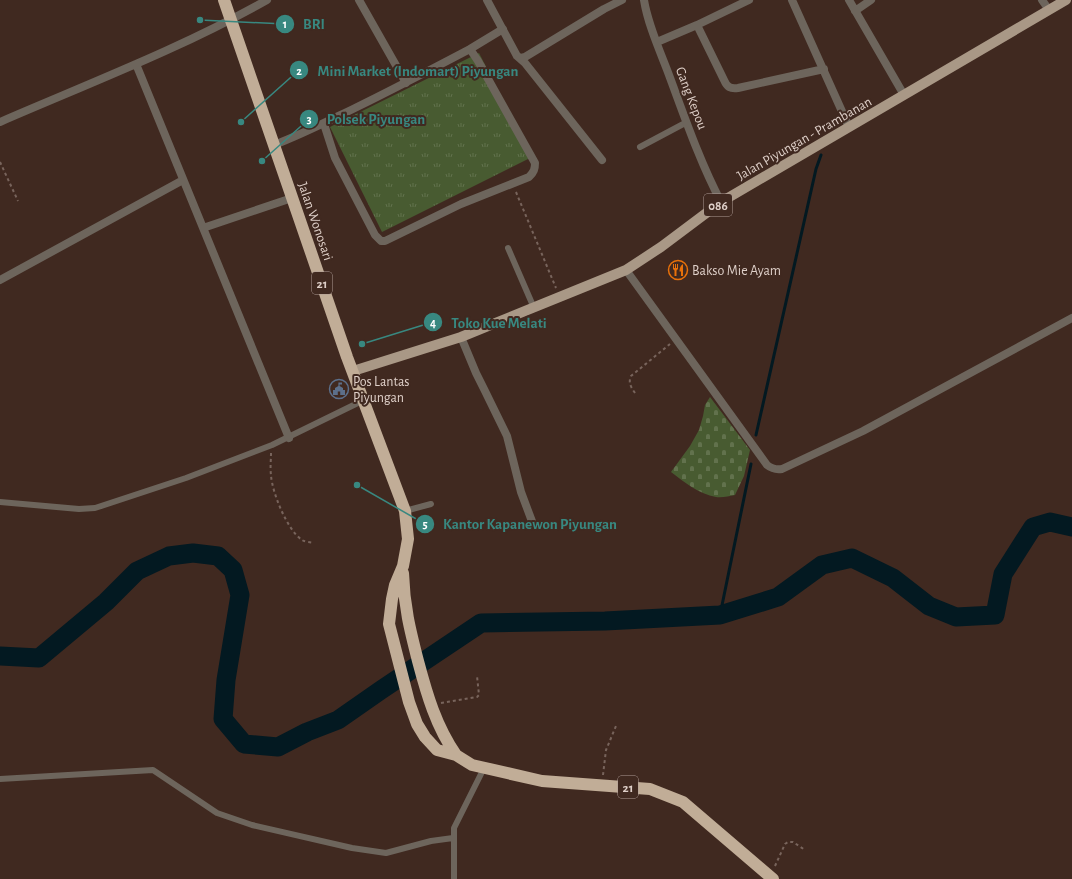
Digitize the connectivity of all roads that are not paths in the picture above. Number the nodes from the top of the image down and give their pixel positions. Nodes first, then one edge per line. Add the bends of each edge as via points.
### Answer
1 (224, 0) edge
2 (267, 0) edge
3 (359, 0) edge
4 (487, 0) edge
5 (622, 0) edge
6 (644, 0) edge
7 (749, 0) edge
8 (792, 0) edge
9 (848, 0) edge
10 (871, 0) edge
11 (1042, 0) edge
12 (1066, 0) edge
13 (1049, 10) junction
14 (855, 11) junction
15 (231, 20) junction
16 (697, 25) junction
17 (503, 29) junction
18 (657, 42) junction
19 (470, 49) junction
20 (517, 56) junction
21 (136, 64) junction
22 (824, 69) junction
23 (406, 83) junction
24 (904, 95) junction
25 (0, 122) edge
26 (687, 122) junction
27 (324, 124) junction
28 (849, 128) junction
29 (274, 145) junction
30 (640, 146) dead end
31 (602, 160) dead end
32 (183, 180) junction
33 (292, 198) junction
34 (721, 202) junction
35 (203, 228) junction
36 (508, 248) dead end
37 (626, 270) junction
38 (0, 280) edge
39 (534, 308) junction
40 (1072, 318) edge
41 (461, 337) junction
42 (353, 371) junction
43 (364, 400) junction
44 (289, 438) junction
45 (0, 502) edge
46 (432, 504) dead end
47 (405, 511) junction
48 (534, 524) dead end
49 (403, 566) junction
50 (456, 755) junction
51 (484, 768) junction
52 (0, 779) edge
53 (453, 838) junction
54 (772, 877) edge
55 (454, 879) edge

1 - 15 highway, Jalan Wonosari / 21
2 - 15 street
3 - 23 street
4 - 17 street
5 - 20 street via 525,57
6 - 18 street, Gang Kepou
7 - 16 street
8 - 22 street
9 - 14 street
10 - 14 street
11 - 13 street
12 - 13 main road, Jalan Piyungan - Prambanan / 086
13 - 24 main road, Jalan Piyungan - Prambanan / 086
14 - 24 street
15 - 21 street
15 - 29 highway, Jalan Wonosari / 21
16 - 18 street
16 - 22 street via 729,88
17 - 19 street
17 - 20 street
18 - 26 street, Gang Kepou
19 - 23 street
19 - 27 street via 535,163 535,169 529,177 461,204 411,230 381,241 375,235 335,158
20 - 31 street
21 - 25 street
21 - 32 street
22 - 28 street
23 - 27 street
24 - 28 main road, Jalan Piyungan - Prambanan / 086
26 - 30 lane
26 - 34 street, Gang Kepou
27 - 29 street
28 - 34 main road, Jalan Piyungan - Prambanan / 086
29 - 33 highway, Jalan Wonosari / 21
32 - 35 street
32 - 38 street
33 - 35 street
33 - 42 highway, Jalan Wonosari / 21
34 - 37 main road, Jalan Piyungan - Prambanan / 086
35 - 44 street
36 - 39 lane
37 - 39 main road, Jalan Piyungan - Prambanan / 086
37 - 40 street via 767,465 778,469 864,431
39 - 41 main road, Jalan Piyungan - Prambanan / 086
41 - 42 main road, Jalan Piyungan - Prambanan / 086
41 - 48 street via 507,436 521,492
42 - 43 highway, Jalan Wonosari / 21
43 - 44 lane
43 - 47 highway, Jalan Wonosari / 21
44 - 45 lane via 186,478 95,508 79,509
46 - 47 lane
47 - 49 highway, Jalan Wonosari / 21 via 408,539
49 - 50 highway, Jalan Wonosari / 21 via 403,596 407,619 430,703 446,740
49 - 50 highway, Jalan Wonosari / 21 via 395,585 389,624 409,702 425,737 437,750
50 - 51 highway, 21 via 472,765
51 - 53 lane via 454,828
51 - 54 highway, 21 via 542,781 650,789 683,802
52 - 53 lane via 153,770 217,813 252,825 352,848 386,853
53 - 55 lane

